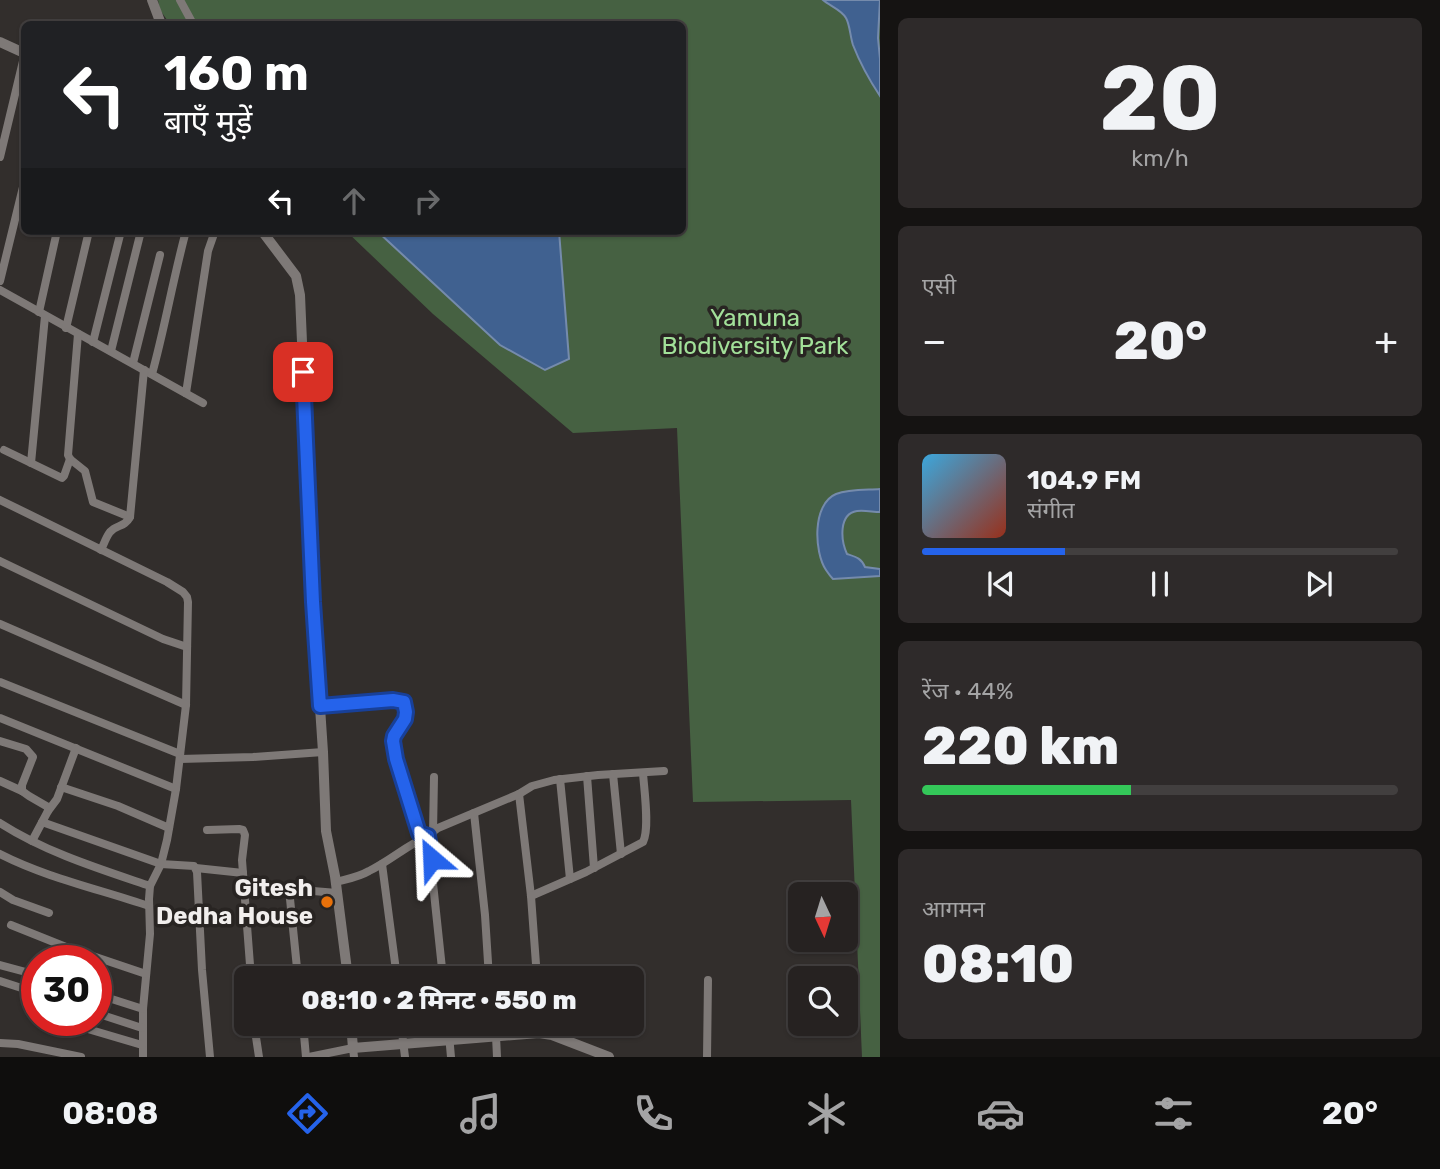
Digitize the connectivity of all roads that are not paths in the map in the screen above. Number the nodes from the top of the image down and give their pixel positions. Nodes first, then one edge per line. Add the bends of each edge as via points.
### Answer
1 (152, 0) edge
2 (180, 0) edge
3 (160, 21) edge
4 (191, 21) edge
5 (0, 42) edge
6 (21, 53) edge
7 (21, 68) edge
8 (0, 157) edge
9 (21, 195) edge
10 (56, 235) edge
11 (88, 235) edge
12 (120, 235) edge
13 (140, 235) edge
14 (185, 235) edge
15 (214, 235) edge
16 (265, 235) edge
17 (160, 255) dead end
18 (0, 281) edge
19 (0, 290) edge
20 (42, 314) junction
21 (66, 328) junction
22 (78, 334) junction
23 (93, 342) junction
24 (111, 351) junction
25 (132, 363) junction
26 (148, 372) junction
27 (186, 393) junction
28 (203, 403) dead end
29 (4, 450) dead end
30 (70, 459) junction
31 (32, 463) junction
32 (0, 500) edge
33 (130, 517) junction
34 (101, 550) junction
35 (0, 561) edge
36 (0, 624) edge
37 (187, 647) junction
38 (0, 682) edge
39 (186, 705) junction
40 (320, 706) junction
41 (0, 718) edge
42 (0, 741) edge
43 (76, 748) junction
44 (323, 752) junction
45 (180, 756) junction
46 (664, 771) dead end
47 (643, 773) junction
48 (613, 774) junction
49 (434, 776) dead end
50 (587, 776) junction
51 (559, 779) junction
52 (0, 781) edge
53 (61, 787) junction
54 (176, 789) junction
55 (22, 790) junction
56 (519, 794) junction
57 (48, 811) junction
58 (474, 813) junction
59 (42, 822) junction
60 (0, 823) edge
61 (169, 828) junction
62 (207, 830) dead end
63 (431, 835) junction
64 (32, 841) junction
65 (0, 854) edge
66 (621, 854) junction
67 (160, 864) junction
68 (382, 864) junction
69 (594, 868) junction
70 (196, 869) junction
71 (243, 873) junction
72 (570, 879) junction
73 (150, 886) junction
74 (337, 888) junction
75 (0, 892) edge
76 (531, 896) junction
77 (149, 906) junction
78 (49, 914) dead end
79 (11, 925) dead end
80 (0, 965) edge
81 (250, 966) edge
82 (297, 966) edge
83 (347, 966) edge
84 (395, 966) edge
85 (442, 966) edge
86 (488, 966) edge
87 (536, 966) edge
88 (21, 971) edge
89 (146, 974) junction
90 (708, 980) dead end
91 (0, 981) edge
92 (21, 988) edge
93 (112, 999) edge
94 (142, 1009) junction
95 (112, 1018) edge
96 (142, 1028) junction
97 (111, 1036) edge
98 (256, 1036) edge
99 (305, 1036) edge
100 (402, 1036) edge
101 (450, 1036) edge
102 (494, 1036) joint
103 (555, 1036) edge
104 (450, 1040) junction
105 (0, 1043) edge
106 (403, 1043) junction
107 (142, 1045) junction
108 (354, 1053) edge
109 (81, 1057) edge
110 (142, 1057) edge
111 (210, 1057) edge
112 (259, 1057) edge
113 (308, 1057) edge
114 (405, 1057) edge
115 (451, 1057) edge
116 (497, 1057) edge
117 (609, 1057) edge
118 (707, 1057) edge

1 - 3 street
2 - 4 street
5 - 6 street
7 - 8 street
9 - 18 street
10 - 20 street
11 - 21 street
12 - 23 street
13 - 24 street
14 - 26 street via 164,332
15 - 27 street
16 - 40 street via 296,276 300,295
17 - 25 street
19 - 20 street
20 - 21 street
20 - 31 street
21 - 22 street
22 - 23 street
22 - 30 street
23 - 24 street
24 - 25 street
25 - 26 street
26 - 27 street
26 - 33 street
27 - 28 street
29 - 31 street
30 - 31 street via 62,478
30 - 33 street via 85,471 93,502
32 - 34 street
33 - 34 street via 112,530
34 - 37 street via 183,592 188,602
35 - 37 street
36 - 39 street
37 - 39 street
38 - 45 street
39 - 45 street
40 - 44 street
40 - 63 street via 404,702 405,719 394,736 394,751 419,833
41 - 43 street
42 - 55 street via 31,753
43 - 53 street
43 - 54 street
44 - 45 street via 253,758
44 - 74 street via 326,831
45 - 54 street
46 - 47 street
47 - 48 street
47 - 66 street via 645,838
48 - 50 street
48 - 66 street
49 - 63 street
50 - 51 street
50 - 69 street
51 - 56 street
51 - 72 street
52 - 55 street
53 - 57 street
53 - 61 street
54 - 61 street
55 - 57 street via 45,804
56 - 58 street
56 - 76 street
57 - 59 street
58 - 63 street
58 - 86 street
59 - 64 street
59 - 67 street
60 - 64 street
61 - 67 street
62 - 71 street via 243,830
63 - 68 street
63 - 85 street
64 - 73 street
65 - 77 street
66 - 69 street
67 - 70 street
67 - 73 street
68 - 74 street
68 - 84 street
69 - 72 street
70 - 71 street
70 - 111 street
71 - 81 street
72 - 76 street
73 - 77 street
74 - 82 street via 289,889
74 - 83 street
75 - 78 street
76 - 87 street
77 - 89 street
79 - 89 street
80 - 88 street
89 - 94 street
90 - 118 street
91 - 92 street
93 - 94 street
94 - 96 street
95 - 96 street
96 - 107 street
97 - 107 street
98 - 112 street
99 - 113 street
100 - 106 street
101 - 104 street
102 - 104 street
102 - 116 street
103 - 117 street
104 - 106 street
104 - 115 street
105 - 109 street
106 - 108 street
106 - 114 street
107 - 110 street
108 - 113 street

